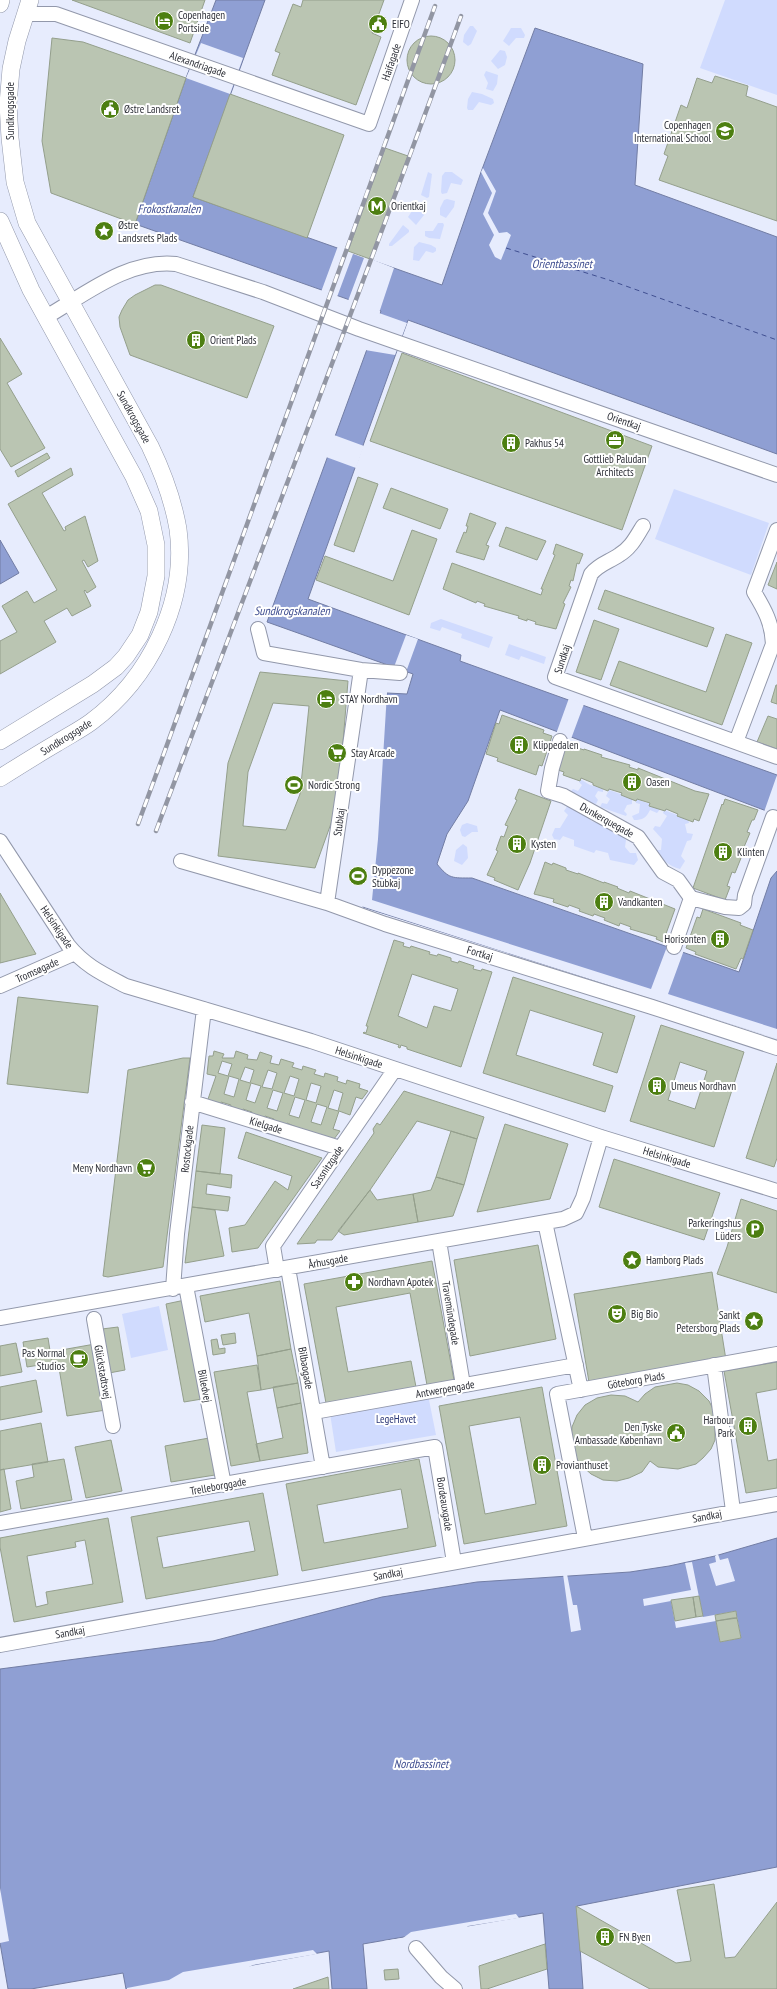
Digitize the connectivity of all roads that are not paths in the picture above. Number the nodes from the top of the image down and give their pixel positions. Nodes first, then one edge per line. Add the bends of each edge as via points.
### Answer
1 (1, 0) edge
2 (412, 0) edge
3 (0, 4) edge
4 (28, 7) edge
5 (369, 124) joint
6 (0, 221) edge
7 (70, 303) junction
8 (46, 317) junction
9 (777, 475) edge
10 (643, 526) dead end
11 (777, 530) edge
12 (258, 629) dead end
13 (361, 670) junction
14 (400, 673) dead end
15 (0, 741) edge
16 (560, 741) dead end
17 (736, 742) junction
18 (777, 757) edge
19 (0, 778) edge
20 (774, 817) dead end
21 (0, 841) edge
22 (181, 860) dead end
23 (691, 898) junction
24 (327, 903) junction
25 (674, 947) dead end
26 (75, 953) junction
27 (0, 986) edge
28 (204, 1009) junction
29 (777, 1048) edge
30 (395, 1069) junction
31 (192, 1102) junction
32 (601, 1137) junction
33 (340, 1148) junction
34 (777, 1191) edge
35 (545, 1222) junction
36 (439, 1241) junction
37 (282, 1269) junction
38 (179, 1287) junction
39 (0, 1318) edge
40 (94, 1319) dead end
41 (777, 1354) edge
42 (576, 1365) junction
43 (714, 1365) junction
44 (463, 1385) junction
45 (581, 1390) junction
46 (314, 1412) junction
47 (113, 1426) dead end
48 (435, 1447) joint
49 (323, 1467) junction
50 (224, 1485) junction
51 (777, 1504) edge
52 (733, 1511) junction
53 (0, 1523) edge
54 (585, 1538) junction
55 (454, 1562) junction
56 (0, 1645) edge
57 (416, 1948) dead end
58 (455, 1989) edge

1 - 3 street
2 - 5 street, Haifagade
4 - 5 street, Alexandriagade via 56,14
4 - 7 street, Sundkrogsgade via 12,62 9,90 14,175 27,223
6 - 8 street
7 - 8 street, Orientkaj
7 - 9 street, Orientkaj via 129,270 162,263 176,264
7 - 19 street, Sundkrogsgade via 140,427 163,474 178,530 179,553 175,592 161,636 142,669 120,696 91,722
8 - 15 street via 134,478 149,511 156,545 156,576 149,612 140,635 116,667
10 - 17 street, Sundkaj via 632,544 621,554 598,566 591,574 555,677
11 - 17 street via 754,592 768,616 773,644
12 - 13 street via 264,653
13 - 14 street
13 - 24 street, Stubkaj
16 - 23 street, Dunkerquegade via 548,791 564,796 638,837 663,872 678,880
17 - 18 street, Sundkaj
20 - 23 street via 744,904 739,908 725,907
21 - 26 street, Helsinkigade
22 - 24 street, Fortkaj
23 - 25 street
24 - 29 street, Fortkaj via 385,924
26 - 27 street, Tromsøgade
26 - 28 street, Helsinkigade via 100,972 126,986
28 - 30 street, Helsinkigade
28 - 31 street, Rostockgade
30 - 32 street, Helsinkigade
30 - 33 street, Sassnitzgade
31 - 33 street, Kielgade
31 - 38 street, Rostockgade via 177,1234
32 - 34 street, Helsinkigade
32 - 35 street, Århusgade via 576,1213 563,1219
33 - 37 street, Sassnitzgade via 273,1246
35 - 36 street, Århusgade
35 - 42 street
36 - 37 street, Århusgade
36 - 44 street, Travemündegade
37 - 38 street, Århusgade
37 - 46 street, Bilbaogade
38 - 39 street, Århusgade
38 - 50 street, Billedvej
40 - 47 street, Glückstadtsvej
41 - 43 street
42 - 44 street, Antwerpengade
42 - 45 street
43 - 45 street, Göteborg Plads
43 - 52 street
44 - 46 street, Antwerpengade
45 - 54 street, Göteborg Plads via 557,1394
46 - 49 street, Bilbaogade
48 - 49 street, Trelleborggade
48 - 55 street, Bordeauxgade
49 - 50 street, Trelleborggade
50 - 53 street, Trelleborggade
51 - 52 street, Sandkaj
52 - 54 street, Sandkaj
54 - 55 street, Sandkaj
55 - 56 street, Sandkaj
57 - 58 street

